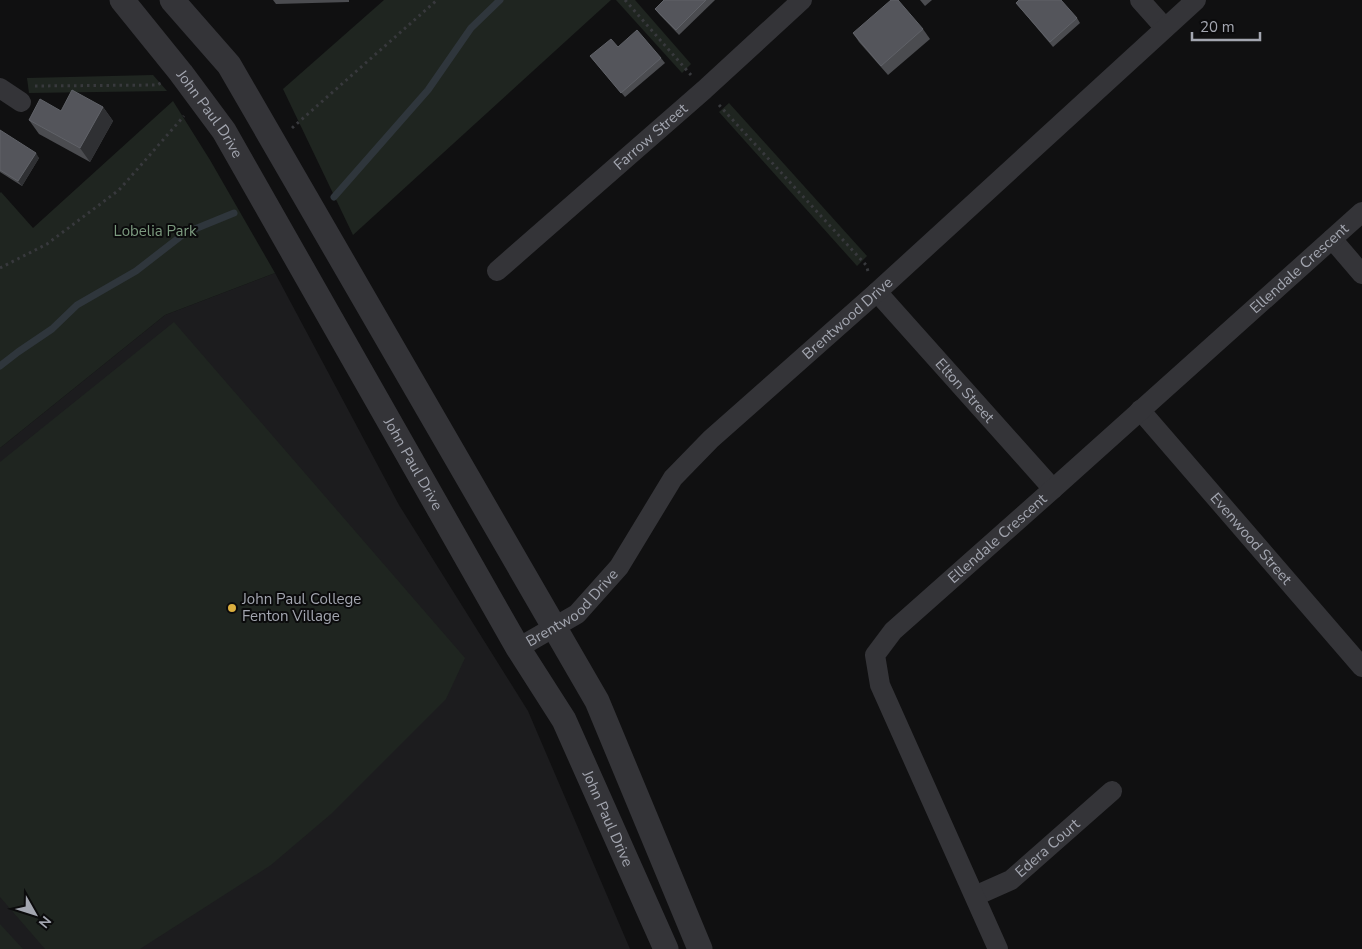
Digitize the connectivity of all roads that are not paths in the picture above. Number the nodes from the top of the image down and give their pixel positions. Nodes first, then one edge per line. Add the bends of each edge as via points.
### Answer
1 (122, 0) edge
2 (172, 0) edge
3 (802, 0) edge
4 (1140, 0) edge
5 (1196, 0) edge
6 (1165, 28) junction
7 (0, 88) edge
8 (21, 102) road end
9 (1362, 212) edge
10 (1332, 239) junction
11 (497, 271) dead end
12 (1362, 274) edge
13 (877, 292) junction
14 (1140, 410) junction
15 (1053, 489) junction
16 (555, 628) junction
17 (518, 648) junction
18 (1362, 667) edge
19 (1112, 791) dead end
20 (975, 896) junction
21 (666, 949) edge
22 (700, 949) edge
23 (998, 949) edge

1 - 17 street, John Paul Drive via 182,72 229,140
2 - 16 street via 228,64
3 - 11 street, Farrow Street
4 - 6 street
5 - 6 street, Brentwood Drive
6 - 13 street, Brentwood Drive
7 - 8 street
9 - 10 street, Ellendale Crescent
10 - 12 street
10 - 14 street, Ellendale Crescent
13 - 15 street, Elton Street
13 - 16 street, Brentwood Drive via 711,439 673,478 619,567 577,614
14 - 15 street, Ellendale Crescent
14 - 18 street, Evenwood Street
15 - 20 street, Ellendale Crescent via 893,631 875,655 880,685
16 - 17 street, Brentwood Drive
16 - 22 street via 597,701
17 - 21 street, John Paul Drive via 564,720
19 - 20 street, Edera Court via 1012,880
20 - 23 street, Ellendale Crescent

